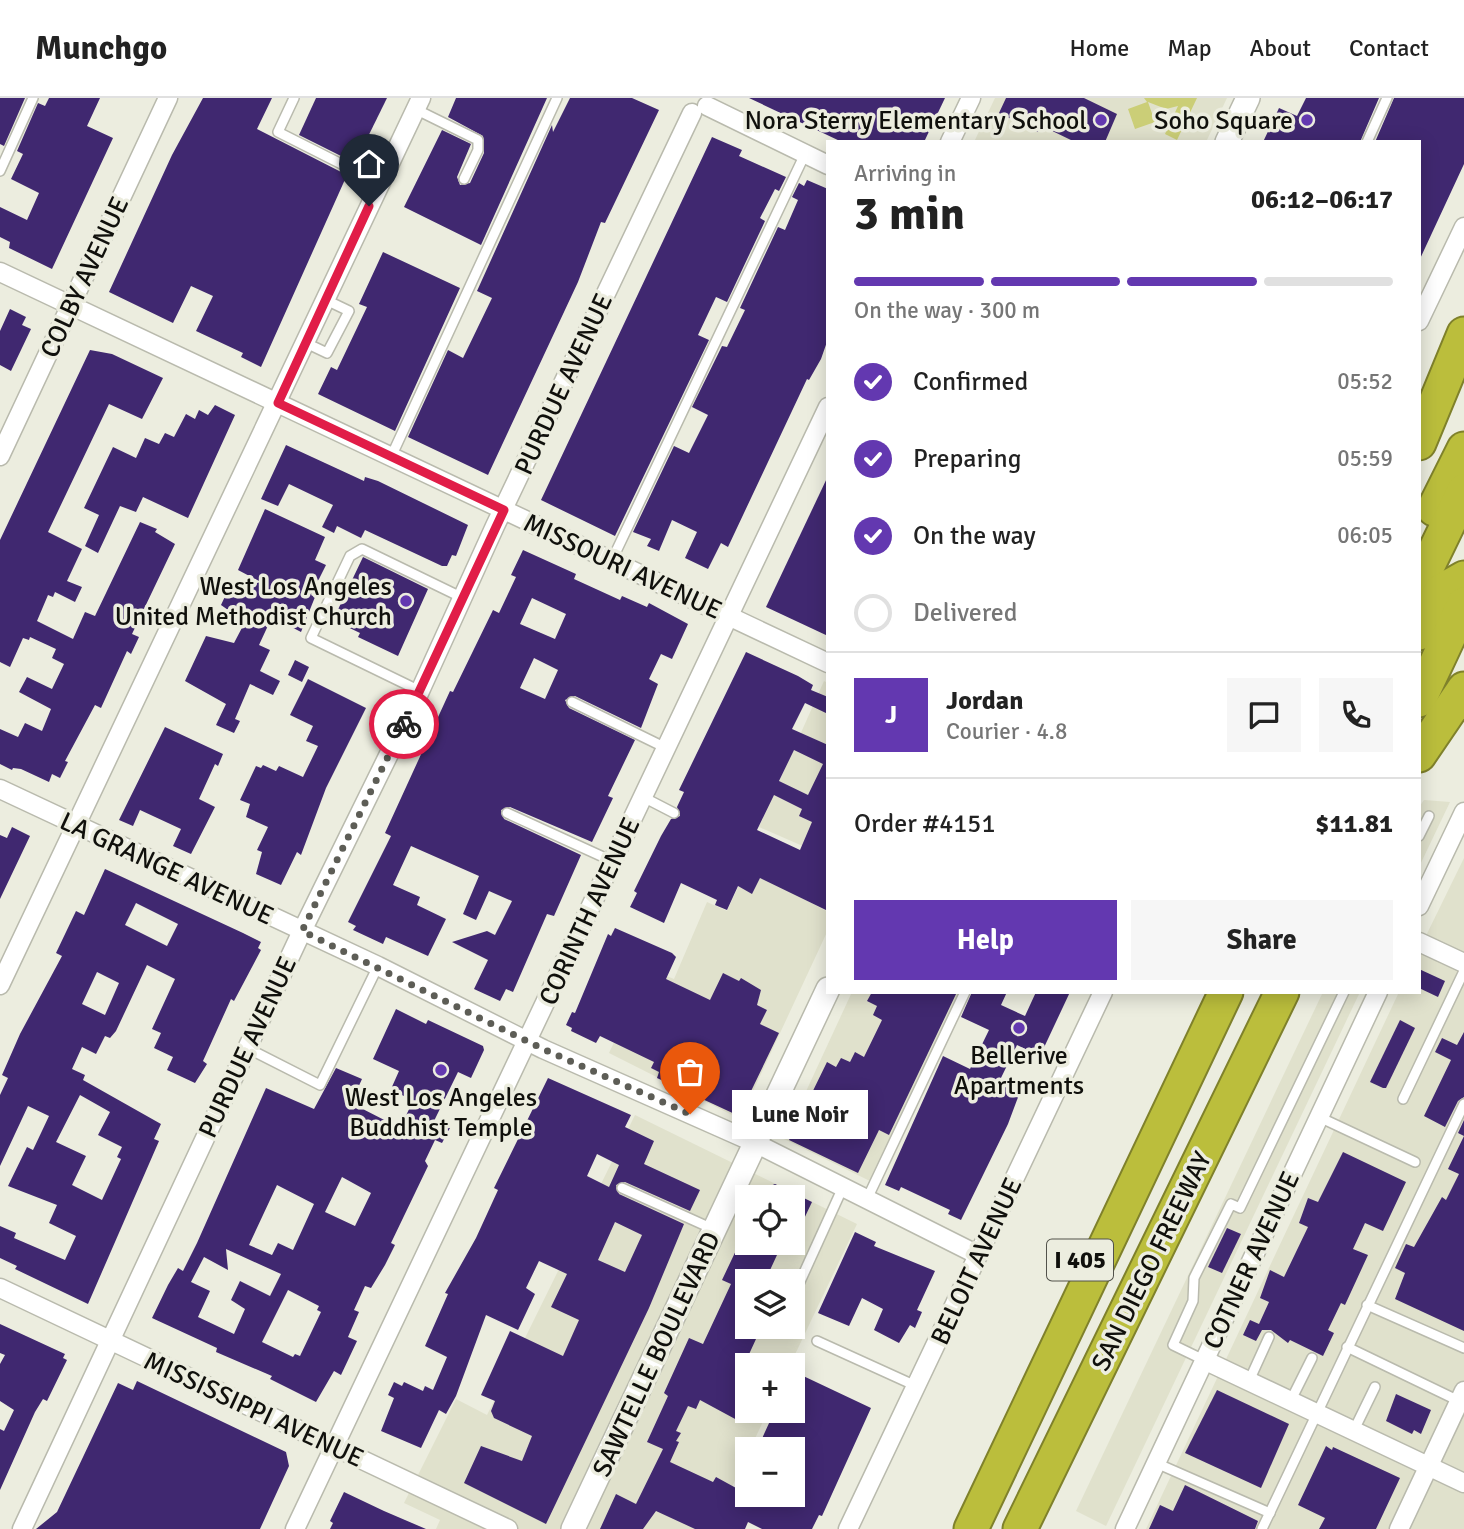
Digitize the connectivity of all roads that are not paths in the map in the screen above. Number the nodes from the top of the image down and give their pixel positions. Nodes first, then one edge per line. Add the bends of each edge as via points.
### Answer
1 (33, 98) edge
2 (168, 98) edge
3 (294, 98) edge
4 (557, 98) edge
5 (971, 98) edge
6 (1248, 98) edge
7 (1387, 98) edge
8 (418, 104) edge
9 (698, 104) edge
10 (951, 140) edge
11 (1228, 140) edge
12 (1368, 140) edge
13 (805, 154) junction
14 (826, 164) edge
15 (0, 171) edge
16 (464, 180) dead end
17 (379, 183) junction
18 (1464, 227) edge
19 (0, 272) edge
20 (326, 300) junction
21 (71, 306) junction
22 (1421, 317) edge
23 (1464, 334) edge
24 (306, 343) junction
25 (278, 403) junction
26 (826, 411) edge
27 (1421, 438) edge
28 (1464, 449) edge
29 (0, 456) edge
30 (391, 457) junction
31 (1464, 491) edge
32 (504, 510) junction
33 (1421, 535) edge
34 (612, 560) junction
35 (1464, 578) edge
36 (1421, 580) edge
37 (464, 598) junction
38 (1464, 604) edge
39 (729, 615) junction
40 (1421, 629) edge
41 (826, 662) edge
42 (1464, 689) edge
43 (420, 691) junction
44 (1421, 696) edge
45 (572, 702) dead end
46 (666, 748) junction
47 (1421, 752) edge
48 (0, 789) edge
49 (643, 797) junction
50 (1464, 812) edge
51 (507, 813) dead end
52 (674, 813) dead end
53 (1429, 816) dead end
54 (75, 824) junction
55 (1421, 832) edge
56 (612, 861) junction
57 (1421, 902) edge
58 (302, 931) junction
59 (1421, 943) edge
60 (1464, 962) edge
61 (378, 966) junction
62 (1464, 971) edge
63 (0, 985) edge
64 (826, 993) edge
65 (964, 994) edge
66 (1102, 994) edge
67 (1207, 994) edge
68 (1225, 994) edge
69 (1249, 994) edge
70 (1281, 994) edge
71 (1343, 994) edge
72 (1377, 994) edge
73 (528, 1040) junction
74 (247, 1048) junction
75 (1404, 1099) dead end
76 (1464, 1104) edge
77 (1319, 1117) junction
78 (755, 1143) junction
79 (1415, 1162) dead end
80 (843, 1187) junction
81 (622, 1188) dead end
82 (867, 1199) junction
83 (715, 1229) junction
84 (978, 1255) junction
85 (805, 1271) edge
86 (0, 1288) edge
87 (1367, 1305) junction
88 (1269, 1337) dead end
89 (110, 1340) junction
90 (817, 1341) dead end
91 (1347, 1347) junction
92 (1464, 1348) edge
93 (1312, 1358) dead end
94 (1204, 1360) junction
95 (1249, 1381) junction
96 (916, 1385) junction
97 (1375, 1387) dead end
98 (1462, 1396) edge
99 (1291, 1400) junction
100 (1317, 1412) junction
101 (1354, 1430) junction
102 (332, 1446) junction
103 (1156, 1462) junction
104 (1428, 1466) junction
105 (1464, 1483) edge
106 (1270, 1513) junction
107 (22, 1529) edge
108 (295, 1529) edge
109 (508, 1529) edge
110 (573, 1529) edge
111 (848, 1529) edge
112 (954, 1529) edge
113 (971, 1529) edge
114 (995, 1529) edge
115 (1020, 1529) edge
116 (1125, 1529) edge
117 (1262, 1529) edge
118 (1399, 1529) edge

1 - 15 lane
2 - 21 street, COLBY AVENUE
3 - 17 lane via 278,132
4 - 30 lane
5 - 10 street
6 - 11 street
7 - 12 lane
8 - 16 lane via 478,140
8 - 17 street
9 - 13 street
9 - 32 street, PURDUE AVENUE
13 - 14 street
13 - 34 lane
17 - 20 street
18 - 22 street
19 - 21 street, MISSOURI AVENUE
20 - 24 street
20 - 24 lane via 349,311 327,353
21 - 25 street, MISSOURI AVENUE
21 - 29 street, COLBY AVENUE
23 - 27 highway
24 - 25 street
25 - 30 street, MISSOURI AVENUE
25 - 54 street
26 - 39 street, CORINTH AVENUE
28 - 33 highway
30 - 32 street, MISSOURI AVENUE
31 - 36 highway
32 - 34 street, MISSOURI AVENUE
32 - 37 street, PURDUE AVENUE
34 - 39 street, MISSOURI AVENUE
35 - 40 highway via 1441,591
37 - 43 street, PURDUE AVENUE
37 - 43 lane via 362,550 350,556 311,638
38 - 44 highway
39 - 41 street, MISSOURI AVENUE
39 - 46 street, CORINTH AVENUE
42 - 47 highway
43 - 58 street, PURDUE AVENUE
45 - 46 lane
46 - 49 street, CORINTH AVENUE
48 - 54 street, LA GRANGE AVENUE
49 - 52 lane
49 - 56 street, CORINTH AVENUE
50 - 57 street
51 - 56 lane
53 - 55 lane
54 - 58 street, LA GRANGE AVENUE
54 - 63 street
56 - 73 street, CORINTH AVENUE
58 - 61 street, LA GRANGE AVENUE
58 - 74 street, PURDUE AVENUE
59 - 60 street
61 - 73 street, LA GRANGE AVENUE
61 - 74 lane via 320,1085
62 - 75 lane
64 - 78 street, SAWTELLE BOULEVARD
65 - 82 lane
66 - 84 street, BELOIT AVENUE
67 - 112 highway, I 405
68 - 113 highway
69 - 114 highway
70 - 115 highway, SAN DIEGO FREEWAY / I 405
71 - 94 lane via 1240,1208 1231,1204 1194,1278 1193,1301 1173,1345
72 - 77 street, COTNER AVENUE
73 - 78 street, LA GRANGE AVENUE
73 - 102 street, CORINTH AVENUE
74 - 89 street, PURDUE AVENUE
76 - 87 lane
77 - 79 lane
77 - 94 street, COTNER AVENUE
78 - 80 street, LA GRANGE AVENUE
78 - 83 street, SAWTELLE BOULEVARD
80 - 82 street, LA GRANGE AVENUE
80 - 85 lane
81 - 83 lane
82 - 84 street, LA GRANGE AVENUE
83 - 110 street, SAWTELLE BOULEVARD
84 - 96 street, BELOIT AVENUE
86 - 89 street, MISSISSIPPI AVENUE
87 - 91 lane
87 - 92 lane
88 - 95 lane
89 - 102 street, MISSISSIPPI AVENUE
89 - 107 street, PURDUE AVENUE
90 - 96 lane
91 - 98 lane
91 - 100 lane
93 - 99 lane
94 - 95 street
94 - 103 street, COTNER AVENUE
95 - 99 street
96 - 111 street, BELOIT AVENUE
97 - 101 lane
98 - 104 street
99 - 100 street
100 - 101 street
100 - 106 lane
101 - 104 street
102 - 108 street, CORINTH AVENUE
102 - 109 street, MISSISSIPPI AVENUE
103 - 106 lane
103 - 116 street, COTNER AVENUE
104 - 105 street
104 - 118 street
106 - 117 lane

